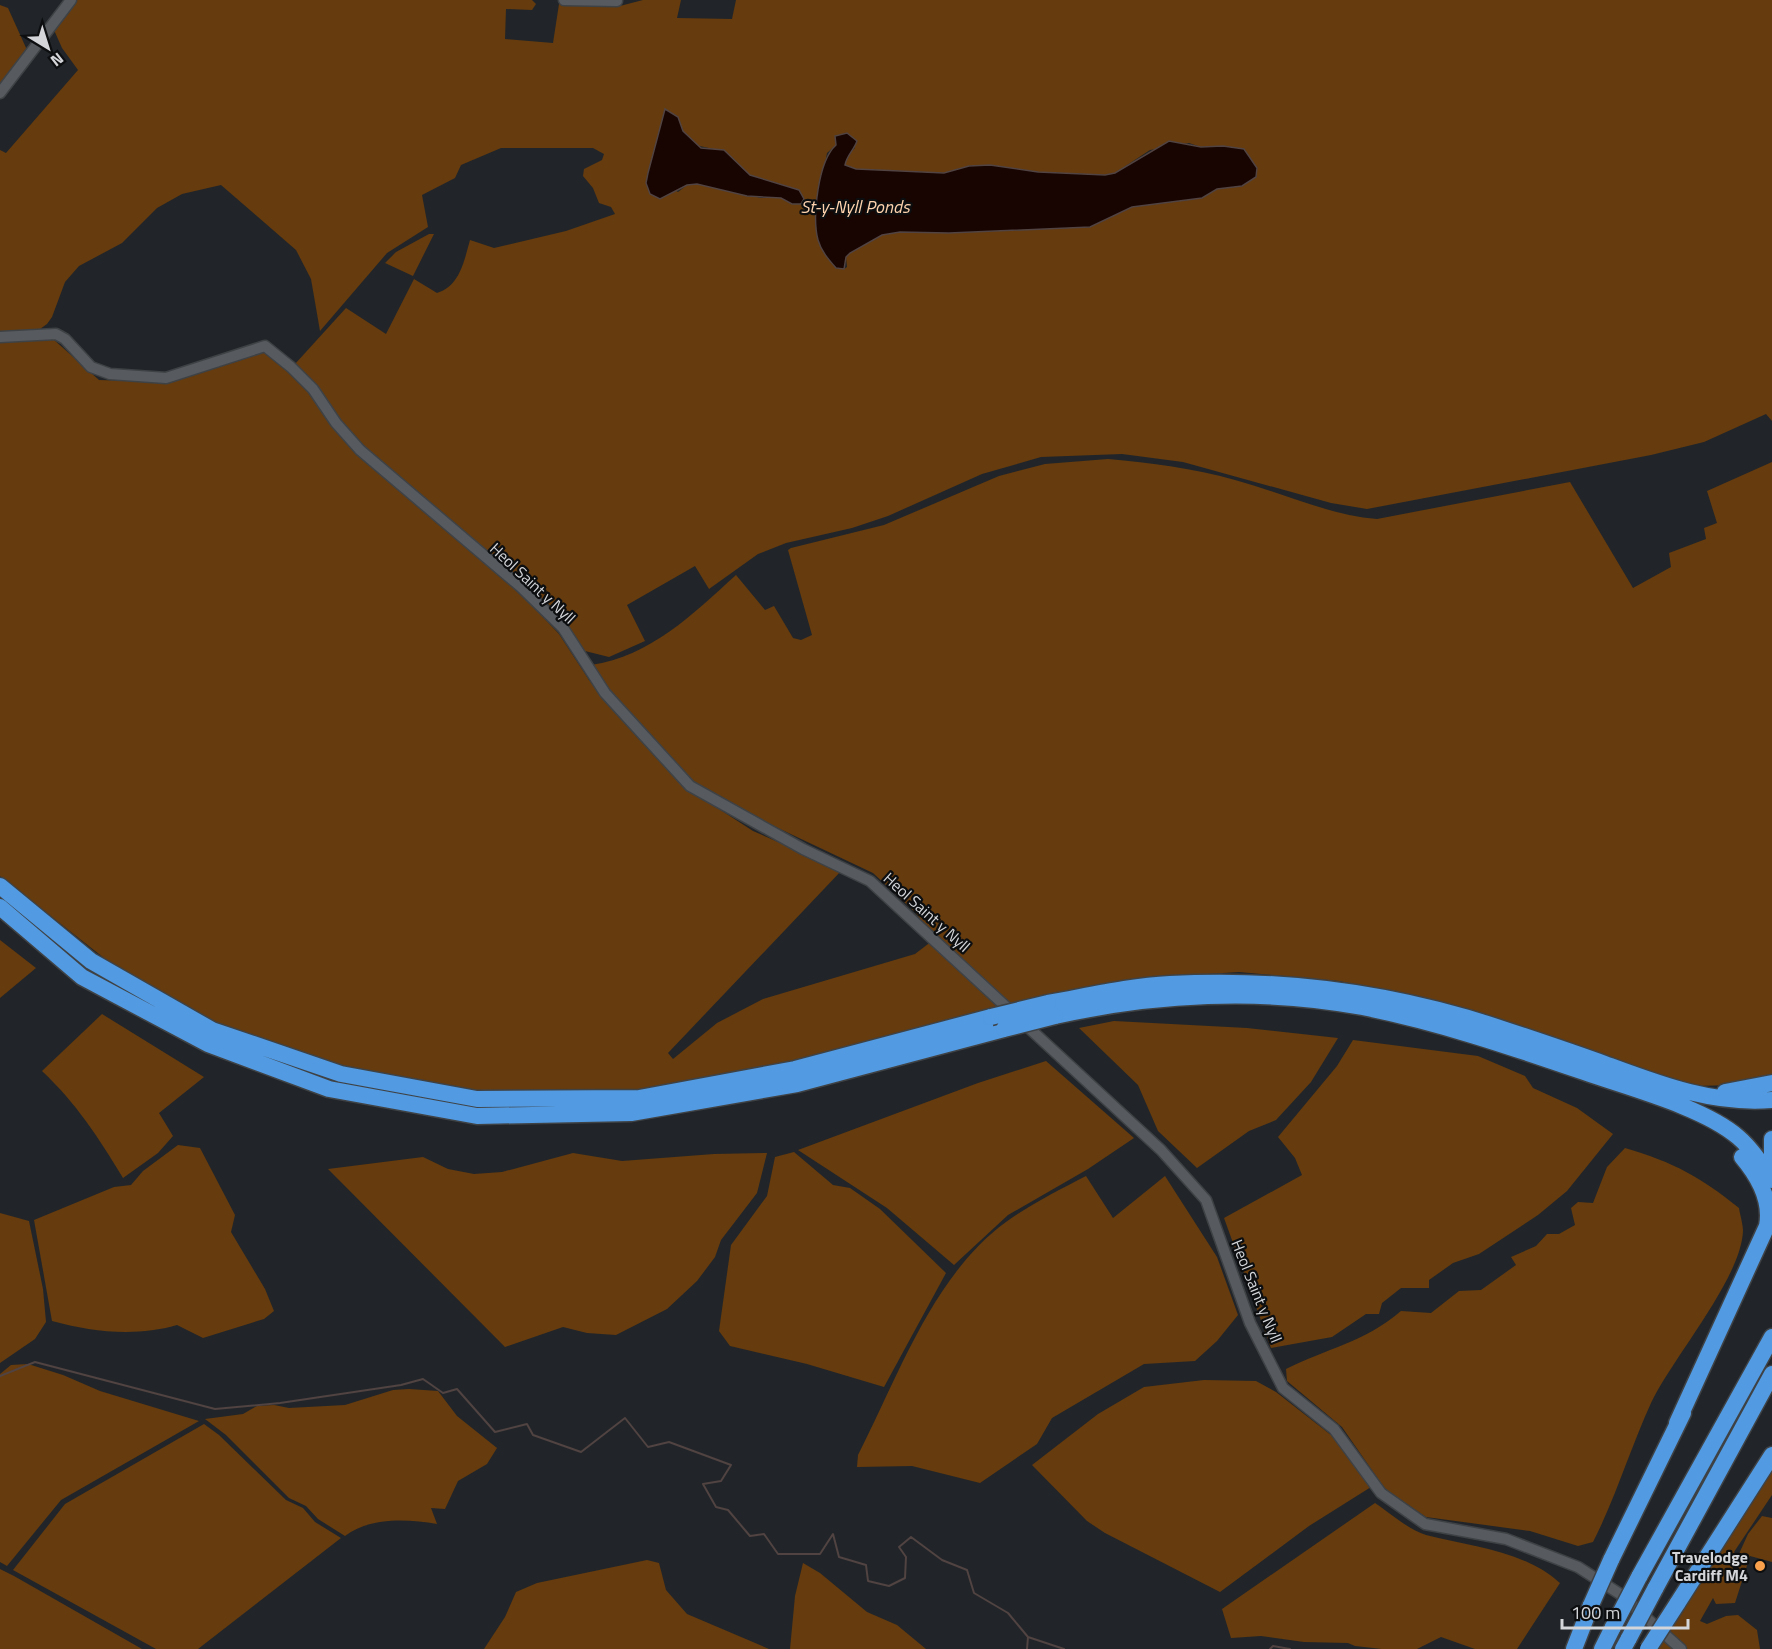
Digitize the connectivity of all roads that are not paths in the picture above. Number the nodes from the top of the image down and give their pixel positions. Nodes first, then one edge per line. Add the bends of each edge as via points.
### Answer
1 (71, 0) edge
2 (564, 0) edge
3 (617, 1) edge
4 (0, 93) edge
5 (0, 337) edge
6 (0, 886) edge
7 (0, 907) edge
8 (1052, 1009) junction
9 (1501, 1043) junction
10 (1772, 1083) edge
11 (1694, 1093) junction
12 (1772, 1100) edge
13 (1772, 1139) edge
14 (1772, 1159) edge
15 (1772, 1180) edge
16 (1772, 1238) edge
17 (1772, 1337) edge
18 (1772, 1374) edge
19 (1677, 1423) junction
20 (1772, 1455) edge
21 (1626, 1644) edge
22 (1574, 1649) edge
23 (1602, 1649) edge
24 (1648, 1649) edge
25 (1681, 1649) edge

1 - 4 street
2 - 3 street
5 - 25 street, Heol Saint y Nyll via 56,334 91,367 138,377 178,376 265,346 313,389 360,450 521,587 562,628 605,693 690,786 870,881 1161,1150 1206,1200 1250,1323 1283,1388 1334,1429 1382,1493 1425,1524 1506,1539 1578,1567 1620,1594
6 - 8 highway, bridge via 91,961 212,1030 341,1074 477,1099 639,1098 795,1069 991,1017
7 - 8 highway, bridge via 82,977 208,1044 329,1089 477,1116 631,1113 798,1084 1004,1029
8 - 9 highway via 1214,995 1285,997 1360,1007
8 - 11 highway via 1167,984 1260,981 1319,986 1450,1013
9 - 15 highway via 1715,1121 1740,1139
9 - 19 highway via 1538,1062 1712,1132 1744,1159 1767,1200 1767,1226
10 - 11 highway via 1735,1091
11 - 12 highway via 1713,1099
13 - 14 highway
16 - 19 highway
17 - 23 highway, bridge
18 - 21 highway, bridge
19 - 22 highway, bridge via 1611,1560
20 - 24 highway, bridge

